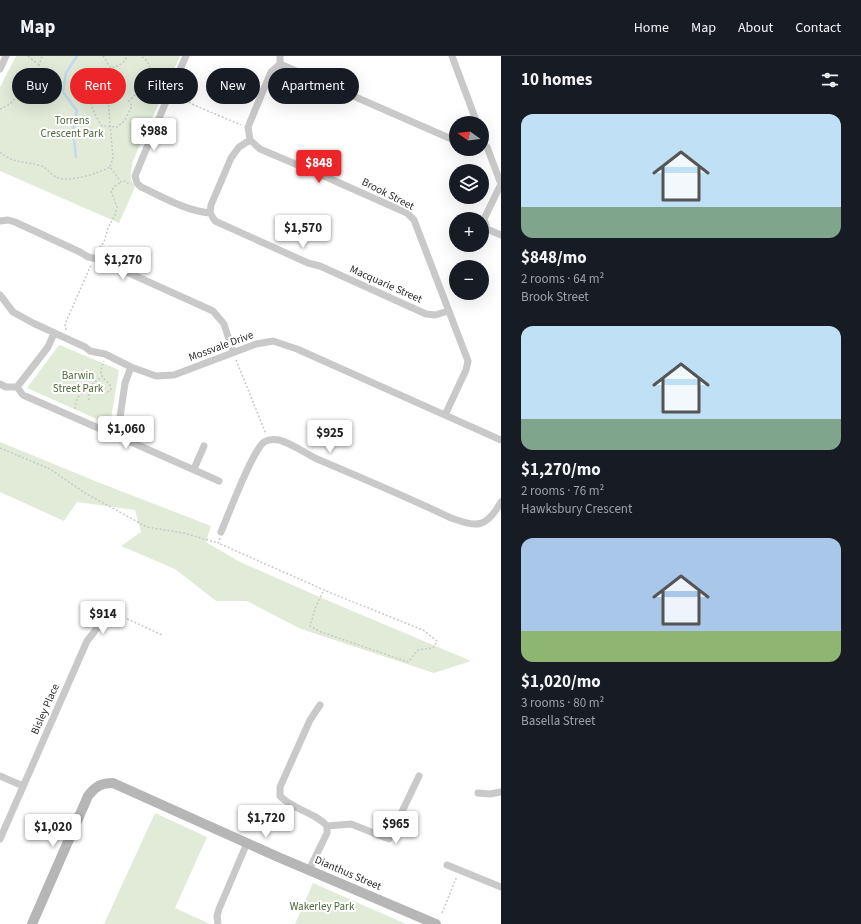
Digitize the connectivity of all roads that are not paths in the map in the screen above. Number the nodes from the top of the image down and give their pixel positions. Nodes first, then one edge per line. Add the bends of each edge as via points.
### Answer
1 (6, 56) edge
2 (186, 56) edge
3 (280, 56) edge
4 (452, 56) edge
5 (280, 64) junction
6 (0, 69) edge
7 (474, 116) edge
8 (449, 138) edge
9 (250, 140) junction
10 (489, 152) edge
11 (501, 184) edge
12 (210, 213) junction
13 (0, 221) edge
14 (501, 235) edge
15 (0, 295) edge
16 (448, 311) junction
17 (54, 333) junction
18 (233, 352) junction
19 (131, 367) junction
20 (0, 384) edge
21 (17, 386) junction
22 (445, 415) junction
23 (118, 430) junction
24 (501, 440) edge
25 (204, 446) dead end
26 (194, 469) junction
27 (219, 481) dead end
28 (501, 502) edge
29 (222, 532) road end
30 (105, 618) road end
31 (320, 705) dead end
32 (0, 776) edge
33 (419, 776) dead end
34 (23, 786) junction
35 (501, 792) edge
36 (478, 793) dead end
37 (327, 826) junction
38 (0, 839) edge
39 (247, 843) junction
40 (447, 865) dead end
41 (309, 870) junction
42 (501, 887) edge
43 (32, 924) edge
44 (218, 924) edge
45 (436, 924) edge

1 - 6 street
2 - 12 street via 135,176 141,187 187,208
3 - 5 street
4 - 7 street
5 - 8 street
5 - 9 street via 271,72 248,127
9 - 12 street via 239,147 229,164
9 - 16 street, Brook Street via 260,149 402,211 414,220
10 - 11 street
11 - 14 street via 484,219 487,229
12 - 16 street, Macquarie Street via 215,221 426,314 435,315
13 - 18 street via 15,222 213,311 224,324
15 - 17 street, Mossvale Drive via 13,312
16 - 22 street, Brook Street via 468,362
17 - 19 street, Mossvale Drive
17 - 21 street via 48,347
18 - 19 street, Mossvale Drive via 174,375 156,376
18 - 22 street, Mossvale Drive via 273,341 297,349
19 - 23 street via 125,383
20 - 21 street via 6,387
21 - 23 street via 23,395 105,431
22 - 24 street, Mossvale Drive
23 - 26 street via 122,438
25 - 26 street
26 - 27 street
28 - 29 street via 485,522 471,525 280,440 272,439 266,441 256,454
30 - 34 street, Bisley Place via 87,641
31 - 37 street via 310,720 280,787 280,796 286,803 322,820
32 - 34 street
33 - 37 street via 389,839 351,824
34 - 38 street, Bisley Place
35 - 36 street
37 - 41 street via 327,833
39 - 41 street, Dianthus Street
39 - 43 street, Dianthus Street via 113,783 96,786 88,796
39 - 44 street via 216,916
40 - 42 street
41 - 45 street, Dianthus Street

